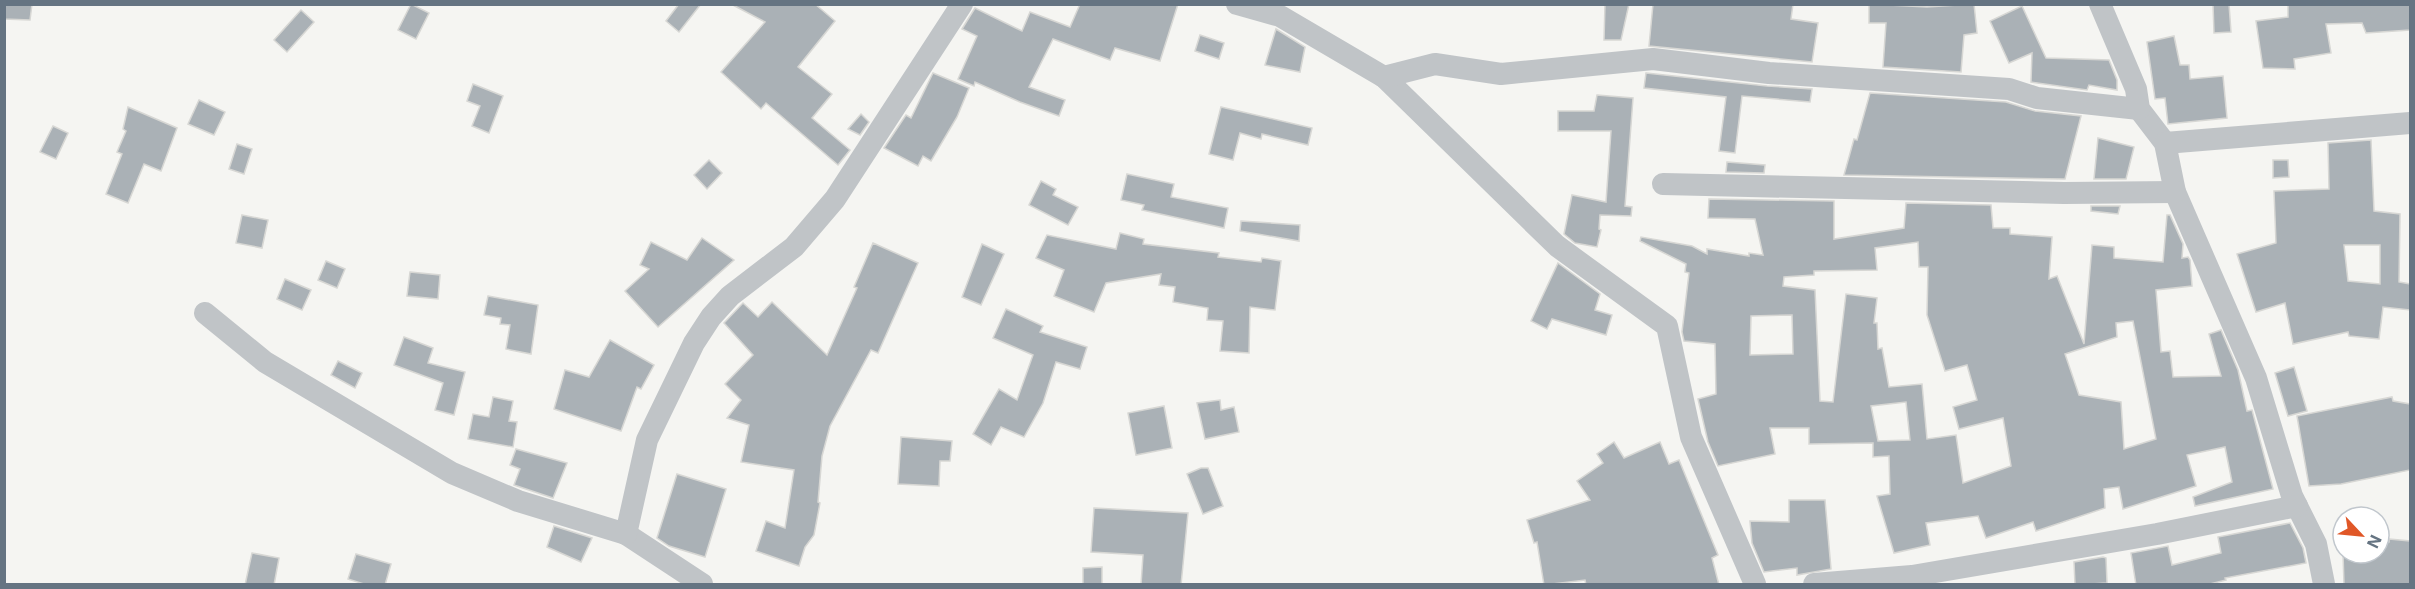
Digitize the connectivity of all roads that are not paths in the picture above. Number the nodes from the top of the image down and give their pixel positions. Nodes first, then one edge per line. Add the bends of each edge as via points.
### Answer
1 (962, 4) edge
2 (1237, 4) edge
3 (2100, 4) edge
4 (1384, 77) junction
5 (2139, 110) junction
6 (2410, 123) edge
7 (2165, 143) junction
8 (1663, 184) dead end
9 (2175, 192) junction
10 (206, 313) dead end
11 (2297, 506) junction
12 (626, 534) junction
13 (702, 585) edge
14 (1755, 585) edge
15 (1814, 585) edge
16 (2324, 585) edge

1 - 12 street via 835,199 794,247 730,297 694,343 647,440
2 - 4 street via 1280,16
3 - 5 street via 2136,89
4 - 5 street via 1435,64 1501,74 1653,59 1769,73 2009,89 2037,98
4 - 14 street via 1557,246 1667,326 1691,437
5 - 7 street
6 - 7 street
7 - 9 street
8 - 9 street
9 - 11 street via 2256,378
10 - 12 street via 265,362 452,473 518,501
11 - 15 street via 1912,576
11 - 16 street via 2316,544
12 - 13 street

